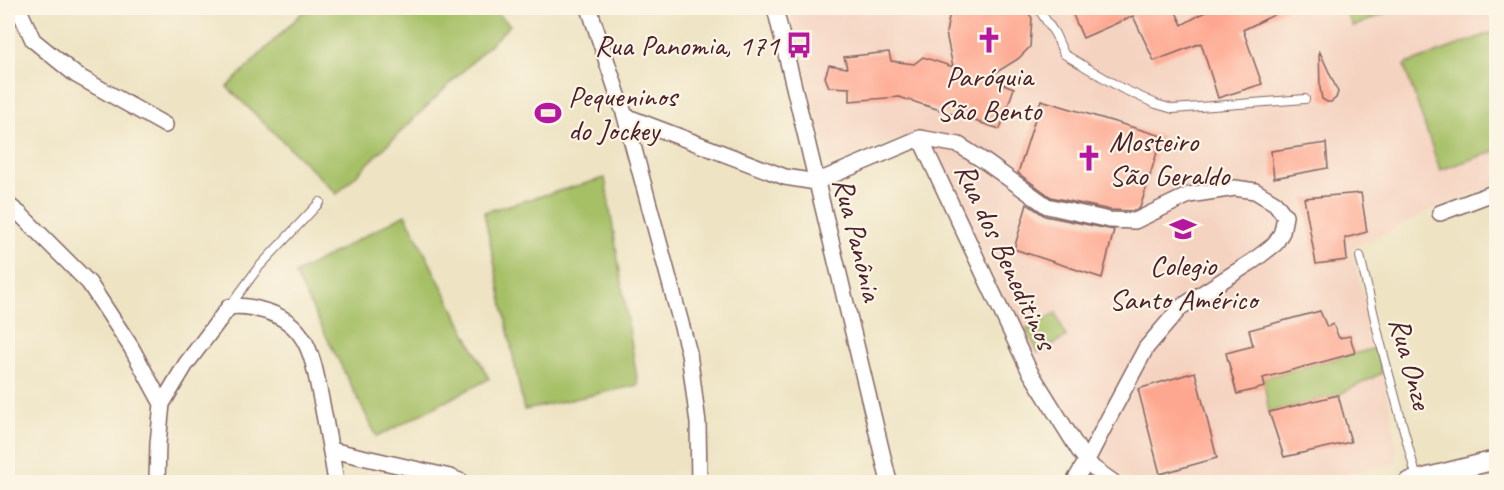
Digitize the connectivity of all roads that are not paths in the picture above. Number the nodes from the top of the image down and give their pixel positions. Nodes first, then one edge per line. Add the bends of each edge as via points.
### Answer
1 (20, 8) edge
2 (589, 8) edge
3 (775, 8) edge
4 (1038, 8) edge
5 (1305, 99) dead end
6 (625, 116) junction
7 (165, 125) dead end
8 (920, 138) junction
9 (816, 183) junction
10 (1497, 192) edge
11 (320, 202) dead end
12 (8, 205) edge
13 (1440, 213) dead end
14 (1360, 256) dead end
15 (229, 307) junction
16 (162, 404) junction
17 (331, 450) junction
18 (1087, 460) junction
19 (1497, 460) edge
20 (1413, 482) edge
21 (157, 483) edge
22 (336, 483) edge
23 (462, 483) edge
24 (699, 483) edge
25 (889, 483) edge
26 (1074, 483) edge
27 (1113, 483) edge

1 - 7 street via 33,40 67,68
2 - 6 street
3 - 9 street, Rua Panônia
4 - 5 lane via 1064,54 1156,104 1173,109
6 - 9 street via 785,177
6 - 24 street via 689,354 698,423
8 - 9 street, Rua dos Beneditinos
8 - 18 street, Rua dos Beneditinos via 1029,370
8 - 18 street via 959,145 1047,206 1109,220 1135,221 1189,195 1235,188 1255,191 1275,203 1285,216 1275,244 1181,308 1146,348
9 - 25 street, Rua Panônia
10 - 13 street
11 - 15 lane via 258,268
12 - 16 street via 89,283
14 - 20 lane, Rua Onze
15 - 16 street
15 - 17 street via 241,305 271,312 293,324 313,359
16 - 21 street
17 - 22 street
17 - 23 street
18 - 26 street
18 - 27 street, Rua dos Beneditinos
19 - 20 street

